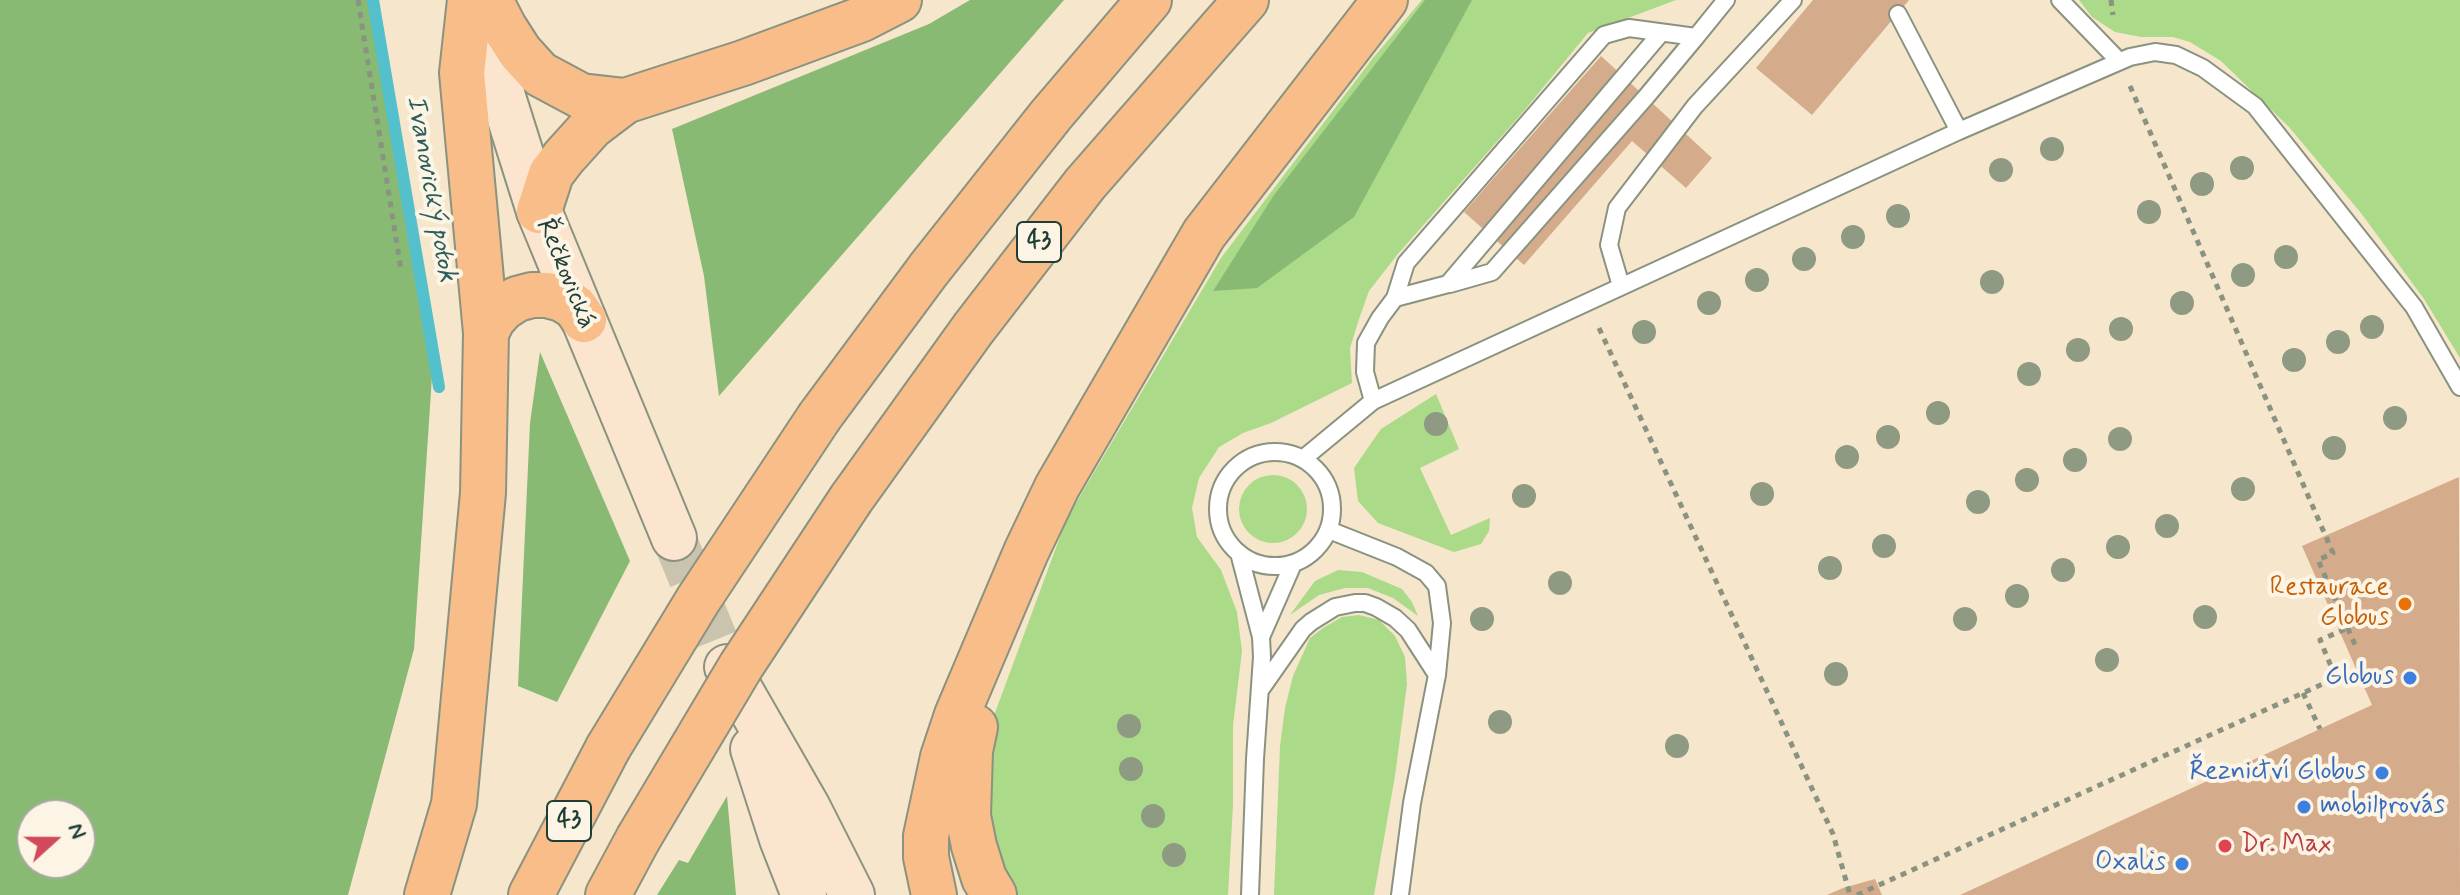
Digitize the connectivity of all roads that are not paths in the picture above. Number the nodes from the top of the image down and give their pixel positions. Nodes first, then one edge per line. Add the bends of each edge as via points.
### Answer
1 (470, 0) edge
2 (487, 0) edge
3 (899, 0) edge
4 (1149, 0) edge
5 (1246, 0) edge
6 (1385, 0) edge
7 (1726, 0) edge
8 (1793, 0) edge
9 (2060, 0) edge
10 (1898, 14) dead end
11 (1661, 33) junction
12 (1696, 37) junction
13 (2119, 61) junction
14 (625, 101) junction
15 (1959, 131) junction
16 (539, 211) junction
17 (1448, 284) junction
18 (1621, 286) junction
19 (1395, 298) junction
20 (584, 320) junction
21 (486, 333) junction
22 (2460, 387) edge
23 (1373, 401) junction
24 (1304, 458) junction
25 (1329, 530) junction
26 (674, 538) tunnel mouth
27 (1026, 552) junction
28 (1239, 553) junction
29 (1293, 564) junction
30 (1261, 637) junction
31 (1437, 675) junction
32 (1260, 690) junction
33 (427, 895) edge
34 (531, 895) edge
35 (608, 895) edge
36 (804, 895) edge
37 (852, 895) edge
38 (934, 895) edge
39 (994, 895) edge
40 (1250, 895) edge
41 (1400, 895) edge

1 - 21 highway via 462,73
2 - 14 highway via 540,74 581,96
2 - 16 street, Řečkovická via 503,97
3 - 14 highway via 743,63
4 - 34 highway, 43, bridge via 929,269 820,416 608,748
5 - 35 highway, 43, bridge via 1085,184 851,499 741,666
6 - 27 highway via 1204,234 1057,487
7 - 12 lane
8 - 18 lane via 1695,106 1617,208 1609,245
9 - 13 lane
10 - 15 lane
11 - 12 lane
11 - 17 lane
11 - 19 lane via 1629,28 1604,35 1406,263
12 - 17 lane via 1492,272
13 - 15 lane
13 - 22 lane via 2155,52 2176,55 2255,106 2414,307
14 - 16 highway via 564,157 551,174
15 - 18 lane
16 - 20 street, Řečkovická
17 - 19 lane
18 - 23 lane
19 - 23 lane via 1366,343 1365,372
20 - 21 highway via 562,299 532,295 503,308
20 - 26 street, Řečkovická
21 - 33 highway via 483,493 454,804
23 - 24 lane
24 - 25 lane via 1317,468 1332,497
24 - 28 lane via 1286,452 1249,457 1223,484 1219,521
25 - 29 lane via 1321,545
25 - 31 lane via 1397,557 1426,573 1437,586 1442,623
27 - 38 highway via 943,757 926,836
27 - 39 highway via 1021,596 970,751 968,816 984,878
28 - 29 lane via 1274,567
28 - 30 lane
29 - 30 lane
30 - 32 lane
31 - 32 lane via 1395,618 1355,603 1335,607 1303,629
31 - 41 lane
32 - 40 lane
36 - 37 street via 727,667

